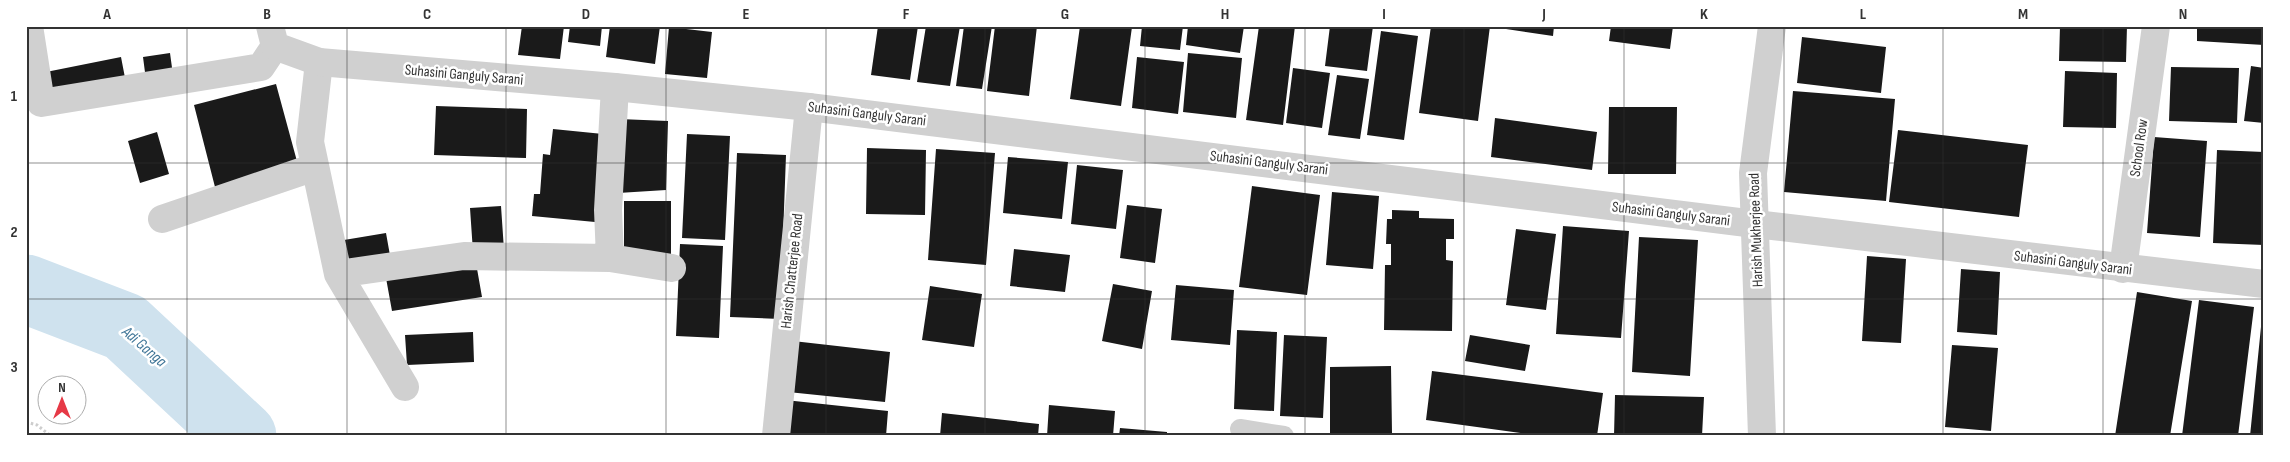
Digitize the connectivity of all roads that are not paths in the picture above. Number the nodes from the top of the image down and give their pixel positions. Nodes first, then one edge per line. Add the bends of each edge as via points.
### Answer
1 (30, 26) edge
2 (1772, 26) edge
3 (2156, 26) edge
4 (273, 36) edge
5 (319, 62) junction
6 (615, 87) junction
7 (809, 107) junction
8 (315, 167) junction
9 (162, 219) dead end
10 (1755, 224) junction
11 (610, 258) junction
12 (672, 268) dead end
13 (2124, 269) junction
14 (338, 274) junction
15 (2264, 284) edge
16 (405, 387) dead end
17 (1240, 429) dead end
18 (776, 436) edge
19 (1284, 436) edge
20 (1762, 436) edge

1 - 4 street via 41,103 261,67
2 - 10 street, Harish Mukherjee Road via 1753,173
3 - 13 street, School Row
4 - 5 street, Suhasini Ganguly Sarani
5 - 6 street, Suhasini Ganguly Sarani
5 - 8 street via 310,142
6 - 7 street, Suhasini Ganguly Sarani
6 - 11 street via 608,210
7 - 10 street, Suhasini Ganguly Sarani
7 - 18 street, Harish Chatterjee Road
8 - 9 street
8 - 14 street
10 - 13 street, Suhasini Ganguly Sarani
10 - 20 street, Harish Mukherjee Road
11 - 12 street
11 - 14 street via 464,256
13 - 15 street, Suhasini Ganguly Sarani
14 - 16 street
17 - 19 lane

